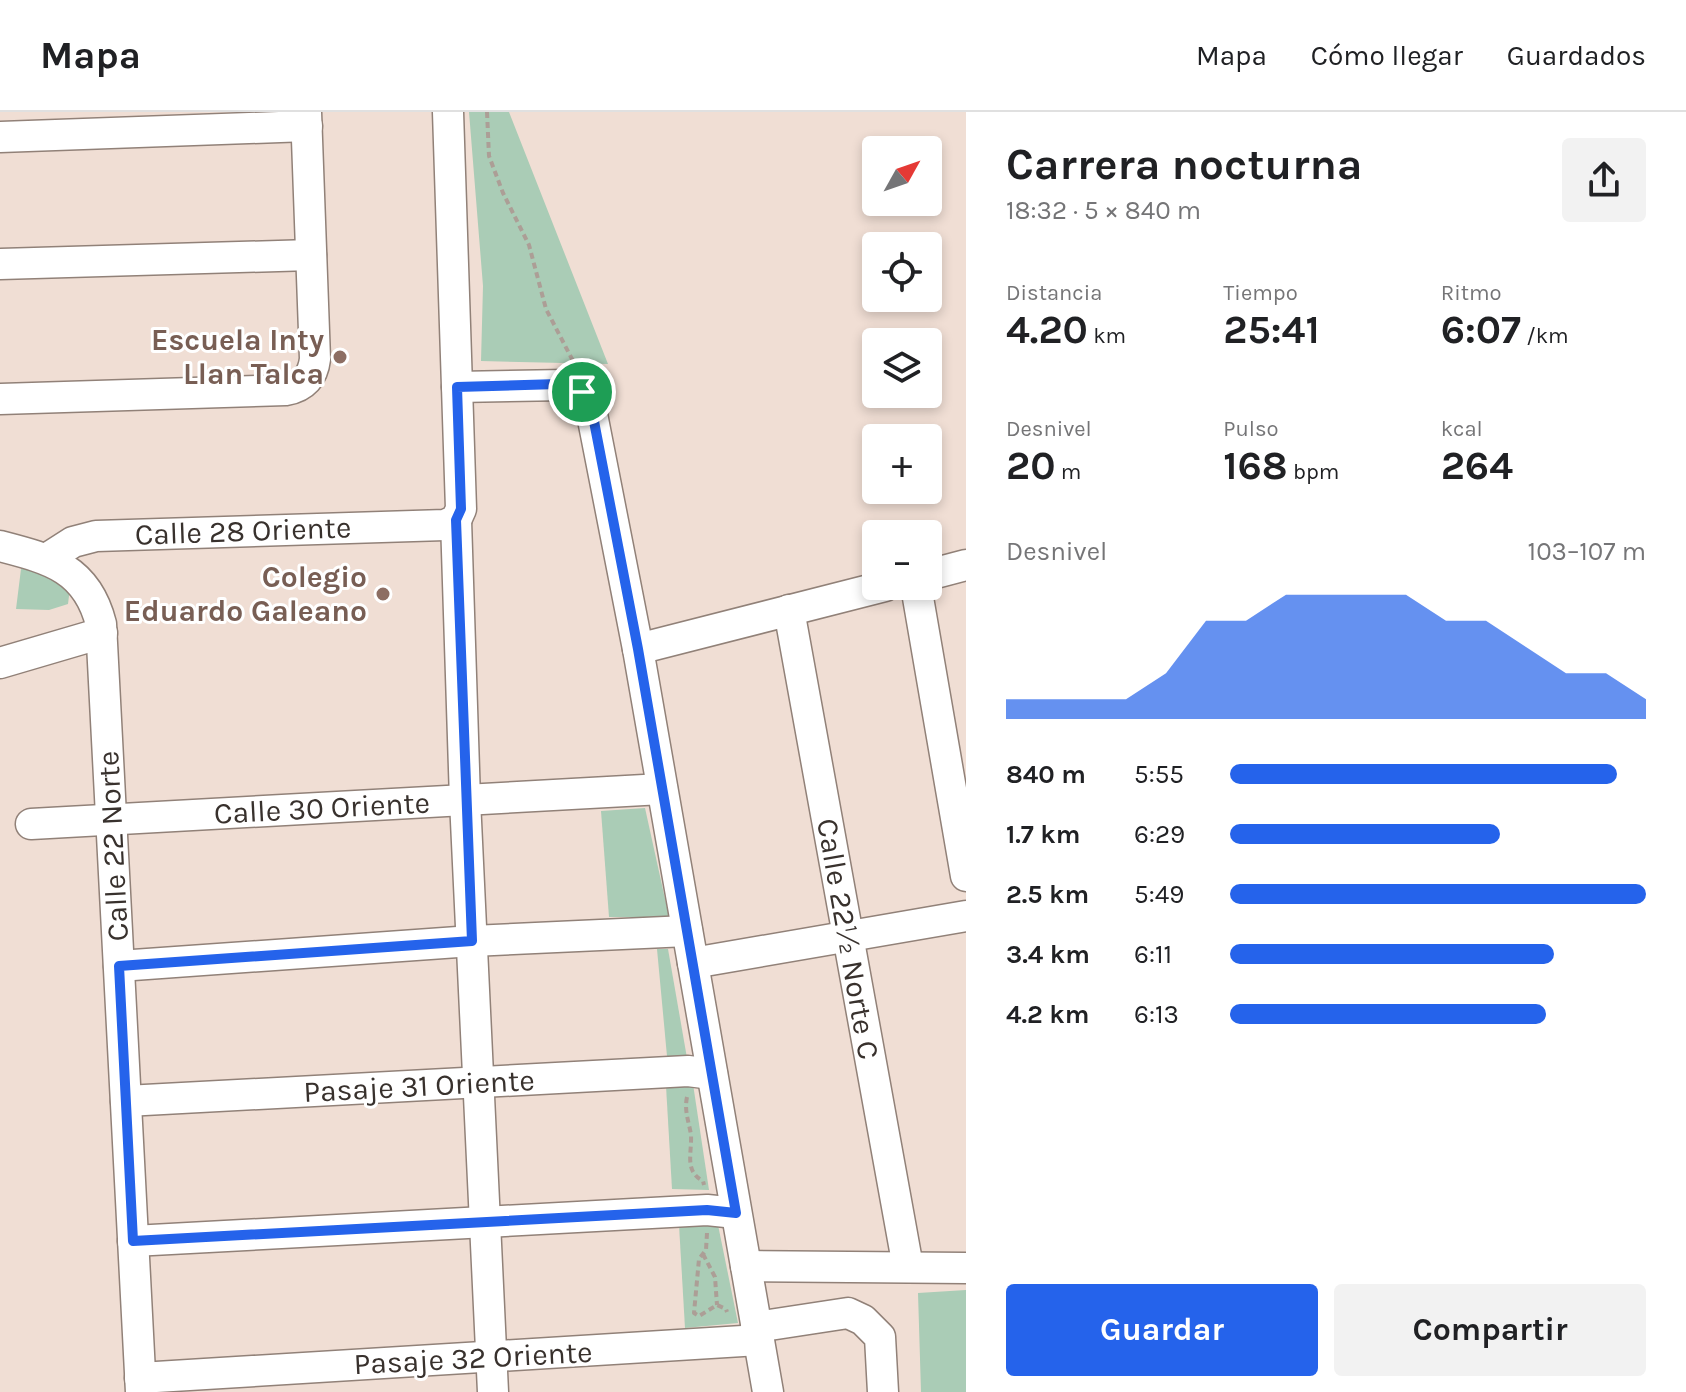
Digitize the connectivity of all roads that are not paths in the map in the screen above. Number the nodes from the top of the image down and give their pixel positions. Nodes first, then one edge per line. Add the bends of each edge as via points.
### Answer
1 (448, 112) edge
2 (307, 119) edge
3 (0, 137) edge
4 (311, 255) junction
5 (0, 264) edge
6 (457, 387) junction
7 (0, 399) edge
8 (451, 523) junction
9 (0, 546) edge
10 (48, 558) junction
11 (966, 565) edge
12 (942, 571) edge
13 (862, 592) edge
14 (918, 600) edge
15 (789, 610) junction
16 (102, 633) junction
17 (638, 649) junction
18 (0, 663) edge
19 (662, 789) junction
20 (465, 800) junction
21 (112, 819) junction
22 (31, 824) dead end
23 (966, 876) edge
24 (966, 916) edge
25 (687, 931) junction
26 (848, 936) junction
27 (472, 941) junction
28 (693, 963) junction
29 (119, 966) junction
30 (700, 1073) junction
31 (478, 1084) junction
32 (126, 1101) junction
33 (722, 1211) junction
34 (485, 1223) junction
35 (133, 1241) junction
36 (746, 1266) junction
37 (908, 1267) junction
38 (966, 1268) edge
39 (749, 1336) junction
40 (492, 1357) junction
41 (141, 1385) edge
42 (493, 1392) edge
43 (768, 1392) edge
44 (883, 1392) edge

1 - 6 street
2 - 3 street
2 - 4 street
4 - 5 street
4 - 7 street via 315,359 307,379 294,389
6 - 8 street via 461,509
6 - 17 street via 558,384 582,392 592,411
8 - 10 street, Calle 28 Oriente via 96,536 73,542
8 - 20 street
9 - 10 street
10 - 16 street, Calle 22 Norte via 86,592
11 - 12 street
13 - 15 street
14 - 23 street
15 - 17 street
15 - 26 street, Calle 22½ Norte C
16 - 18 street
16 - 21 street, Calle 22 Norte
17 - 19 street
19 - 20 street, Calle 30 Oriente
19 - 25 street
20 - 21 street, Calle 30 Oriente
20 - 27 street
21 - 22 street, Calle 30 Oriente
21 - 29 street, Calle 22 Norte
24 - 26 street
25 - 27 street
25 - 28 street
26 - 28 street
26 - 37 street, Calle 22½ Norte C
27 - 29 street
27 - 31 street
28 - 30 street
29 - 32 street, Calle 22 Norte
30 - 31 street, Pasaje 31 Oriente
30 - 33 street
31 - 32 street, Pasaje 31 Oriente
31 - 34 street
32 - 35 street, Calle 22 Norte
33 - 34 street
33 - 36 street
34 - 35 street
34 - 40 street
35 - 41 street, Calle 22 Norte
36 - 37 street
36 - 39 street
37 - 38 street
39 - 40 street, Pasaje 32 Oriente
39 - 43 street
39 - 44 street, Pasaje 32 Oriente via 848,1313 880,1337
40 - 41 street, Pasaje 32 Oriente
40 - 42 street

